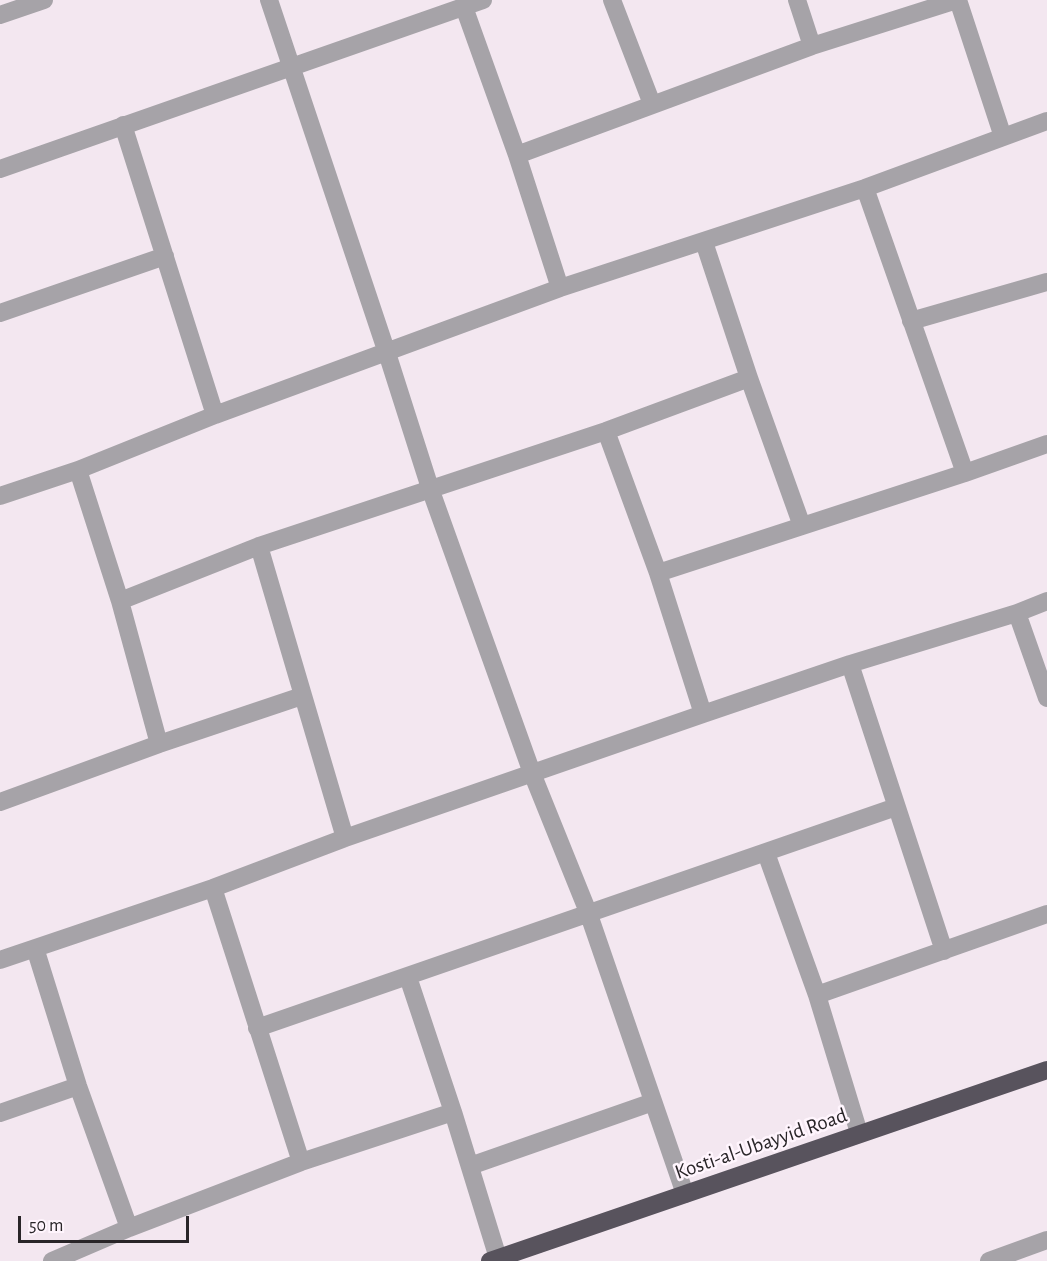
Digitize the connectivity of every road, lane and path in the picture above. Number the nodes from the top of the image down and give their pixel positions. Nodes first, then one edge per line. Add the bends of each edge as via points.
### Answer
1 (44, 0) edge
2 (269, 0) edge
3 (483, 0) edge
4 (612, 0) edge
5 (797, 0) edge
6 (958, 0) edge
7 (464, 6) junction
8 (0, 15) edge
9 (812, 46) junction
10 (293, 67) junction
11 (652, 104) junction
12 (1047, 122) edge
13 (123, 125) junction
14 (1003, 137) junction
15 (517, 155) junction
16 (0, 169) edge
17 (865, 188) junction
18 (704, 242) junction
19 (165, 256) junction
20 (1047, 282) edge
21 (560, 288) junction
22 (1, 308) edge
23 (911, 321) junction
24 (387, 353) junction
25 (749, 378) junction
26 (215, 415) junction
27 (606, 431) junction
28 (1047, 444) edge
29 (78, 470) junction
30 (965, 473) junction
31 (431, 490) junction
32 (0, 496) edge
33 (802, 526) junction
34 (259, 546) junction
35 (658, 573) junction
36 (120, 601) junction
37 (1047, 601) edge
38 (1017, 613) junction
39 (850, 664) junction
40 (302, 696) junction
41 (1047, 698) edge
42 (703, 714) junction
43 (159, 744) junction
44 (532, 773) junction
45 (0, 802) edge
46 (897, 807) junction
47 (345, 837) junction
48 (766, 853) junction
49 (213, 888) junction
50 (588, 912) junction
51 (1047, 914) edge
52 (35, 948) junction
53 (944, 951) junction
54 (0, 960) edge
55 (408, 976) junction
56 (817, 995) junction
57 (257, 1028) junction
58 (1047, 1070) edge
59 (78, 1086) junction
60 (653, 1102) junction
61 (453, 1112) junction
62 (0, 1113) edge
63 (859, 1133) junction
64 (301, 1162) junction
65 (470, 1166) junction
66 (685, 1194) junction
67 (129, 1228) junction
68 (1047, 1240) edge
69 (494, 1260) edge
70 (52, 1261) edge
71 (989, 1261) edge

1 - 8 street
2 - 10 street
3 - 7 street
4 - 11 street
5 - 9 street
6 - 9 street
6 - 14 street
7 - 10 street
7 - 15 street
9 - 11 street
10 - 13 street
10 - 24 street
11 - 15 street
12 - 14 street
13 - 16 street
13 - 19 street
14 - 17 street
15 - 21 street
17 - 18 street
17 - 23 street
18 - 21 street
18 - 25 street
19 - 22 street
19 - 26 street
20 - 23 street
21 - 24 street
23 - 30 street
24 - 26 street
24 - 31 street
25 - 27 street
25 - 33 street
26 - 29 street
27 - 31 street
27 - 35 street
28 - 30 street
29 - 32 street
29 - 36 street
30 - 33 street
31 - 34 street
31 - 44 street
33 - 35 street
34 - 36 street
34 - 40 street
35 - 42 street
36 - 43 street
37 - 38 street
38 - 39 street
38 - 41 street
39 - 42 street
39 - 46 street
40 - 43 street
40 - 47 street
42 - 44 street
43 - 45 street
44 - 47 street
44 - 50 street
46 - 48 street
46 - 53 street
47 - 49 street
48 - 50 street
48 - 56 street
49 - 52 street
49 - 57 street
50 - 55 street
50 - 60 street
51 - 53 street
52 - 54 street
52 - 59 street
53 - 56 street
55 - 57 street
55 - 61 street
56 - 63 street
57 - 64 street
58 - 63 highway, Kosti-al-Ubayyid Road
59 - 62 street
59 - 67 street
60 - 65 street
60 - 66 street
61 - 64 street
61 - 65 street
63 - 66 highway, Kosti-al-Ubayyid Road
64 - 67 street
65 - 69 street
66 - 69 highway, Kosti-al-Ubayyid Road
67 - 70 street
68 - 71 street

